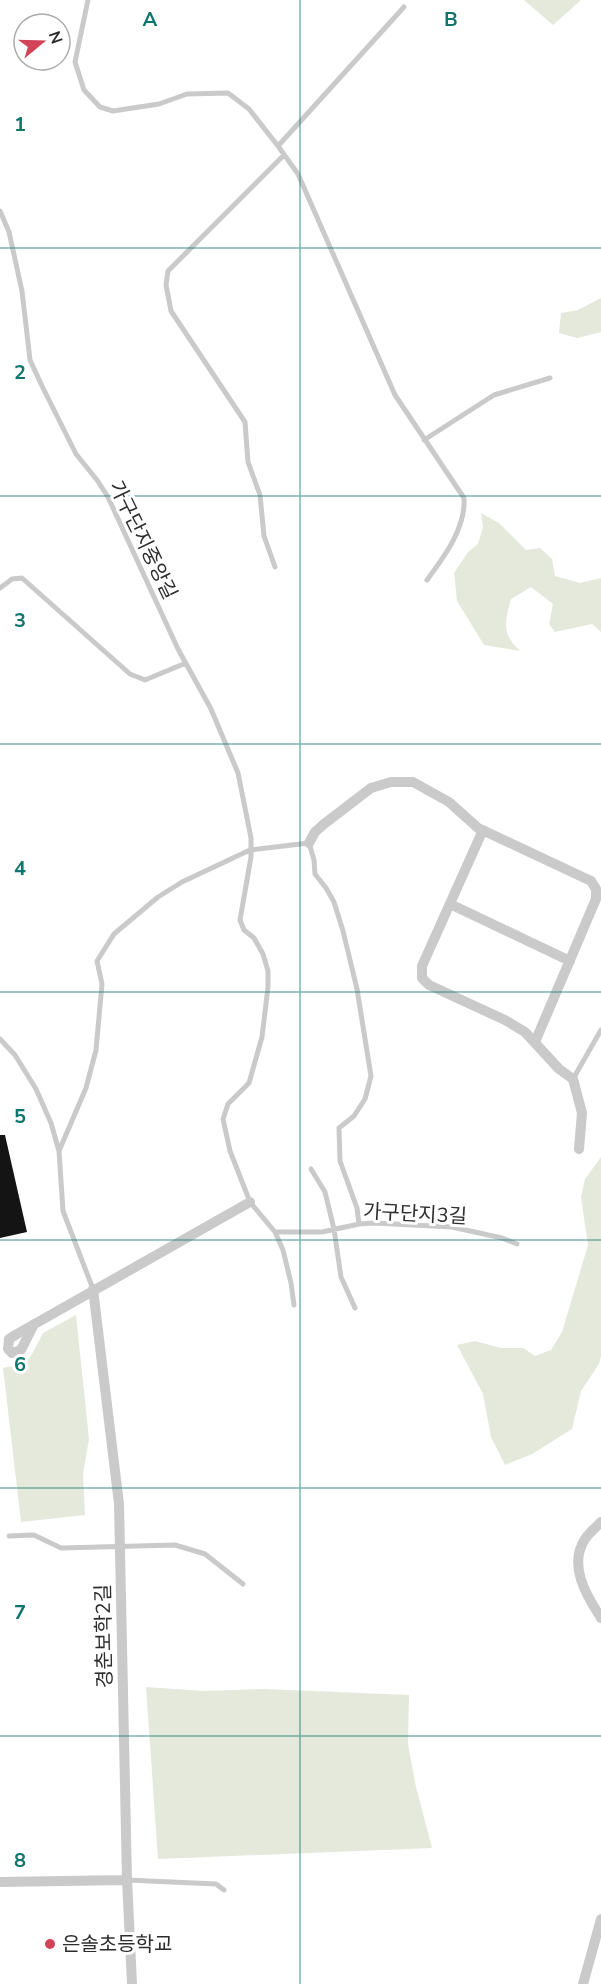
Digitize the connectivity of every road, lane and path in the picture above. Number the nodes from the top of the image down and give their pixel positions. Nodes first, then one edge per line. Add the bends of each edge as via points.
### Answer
1 (88, 0) edge
2 (404, 7) dead end
3 (278, 146) junction
4 (284, 155) junction
5 (0, 211) edge
6 (550, 378) dead end
7 (424, 440) junction
8 (275, 567) dead end
9 (427, 580) dead end
10 (0, 588) edge
11 (186, 663) junction
12 (483, 830) junction
13 (309, 843) junction
14 (250, 850) junction
15 (450, 904) junction
16 (570, 961) junction
17 (601, 1030) edge
18 (0, 1039) edge
19 (535, 1042) junction
20 (573, 1079) junction
21 (579, 1149) dead end
22 (60, 1151) junction
23 (312, 1169) dead end
24 (250, 1202) junction
25 (359, 1224) junction
26 (334, 1229) junction
27 (275, 1232) junction
28 (517, 1244) dead end
29 (93, 1289) junction
30 (294, 1305) dead end
31 (355, 1308) dead end
32 (34, 1324) dead end
33 (601, 1522) edge
34 (9, 1536) dead end
35 (120, 1547) junction
36 (243, 1584) dead end
37 (601, 1618) edge
38 (127, 1880) junction
39 (0, 1882) edge
40 (224, 1890) dead end
41 (601, 1919) edge
42 (132, 1984) edge
43 (583, 1984) edge

1 - 3 lane via 75,62 84,90 100,107 113,111 159,104 187,94 228,93 249,109
2 - 3 lane
3 - 4 lane
4 - 7 lane via 298,174 395,395
4 - 8 lane via 168,271 166,285 171,311 245,422 248,462 260,495 264,536
5 - 11 lane, 가구단지중앙길 via 9,232 22,291 30,360 76,454 108,497
6 - 7 lane via 494,395
7 - 9 lane via 464,498 465,511 444,557
10 - 11 lane via 12,579 22,578 130,674 145,680
11 - 14 lane, 가구단지중앙길 via 238,773
12 - 13 street via 449,801 413,782 391,782 371,788 343,808 315,832
12 - 15 street
12 - 16 street via 591,881 596,900
13 - 14 lane
13 - 25 lane via 315,874 334,902 343,931 367,1045 371,1076 365,1099 354,1116 339,1128 340,1161
14 - 22 lane via 182,882 114,934 97,961 102,984 96,1050 87,1088
14 - 24 lane, 가구단지중앙길 via 240,920 263,954 268,987 262,1037 249,1083 228,1104 224,1119 230,1151
15 - 16 street
15 - 19 street via 422,966 422,978 429,985 505,1020
16 - 19 street
17 - 20 lane
18 - 22 lane via 36,1089
19 - 20 street
20 - 21 street via 582,1113
22 - 29 lane via 63,1211
23 - 26 lane via 325,1192
24 - 27 lane, 가구단지중앙길
24 - 29 street
25 - 26 lane, 가구단지3길
25 - 28 lane, 가구단지3길 via 452,1227
26 - 27 lane, 가구단지3길
26 - 31 lane via 341,1277
27 - 30 lane, 가구단지중앙길 via 283,1250
29 - 32 street
29 - 35 street, 경춘보학2길 via 119,1504
33 - 37 street via 585,1539 578,1554 579,1576
34 - 35 lane via 34,1535 60,1548
35 - 36 lane via 175,1545 204,1554
35 - 38 street, 경춘보학2길
38 - 39 street
38 - 40 lane via 216,1884
38 - 42 street, 경춘보학2길
41 - 43 street

